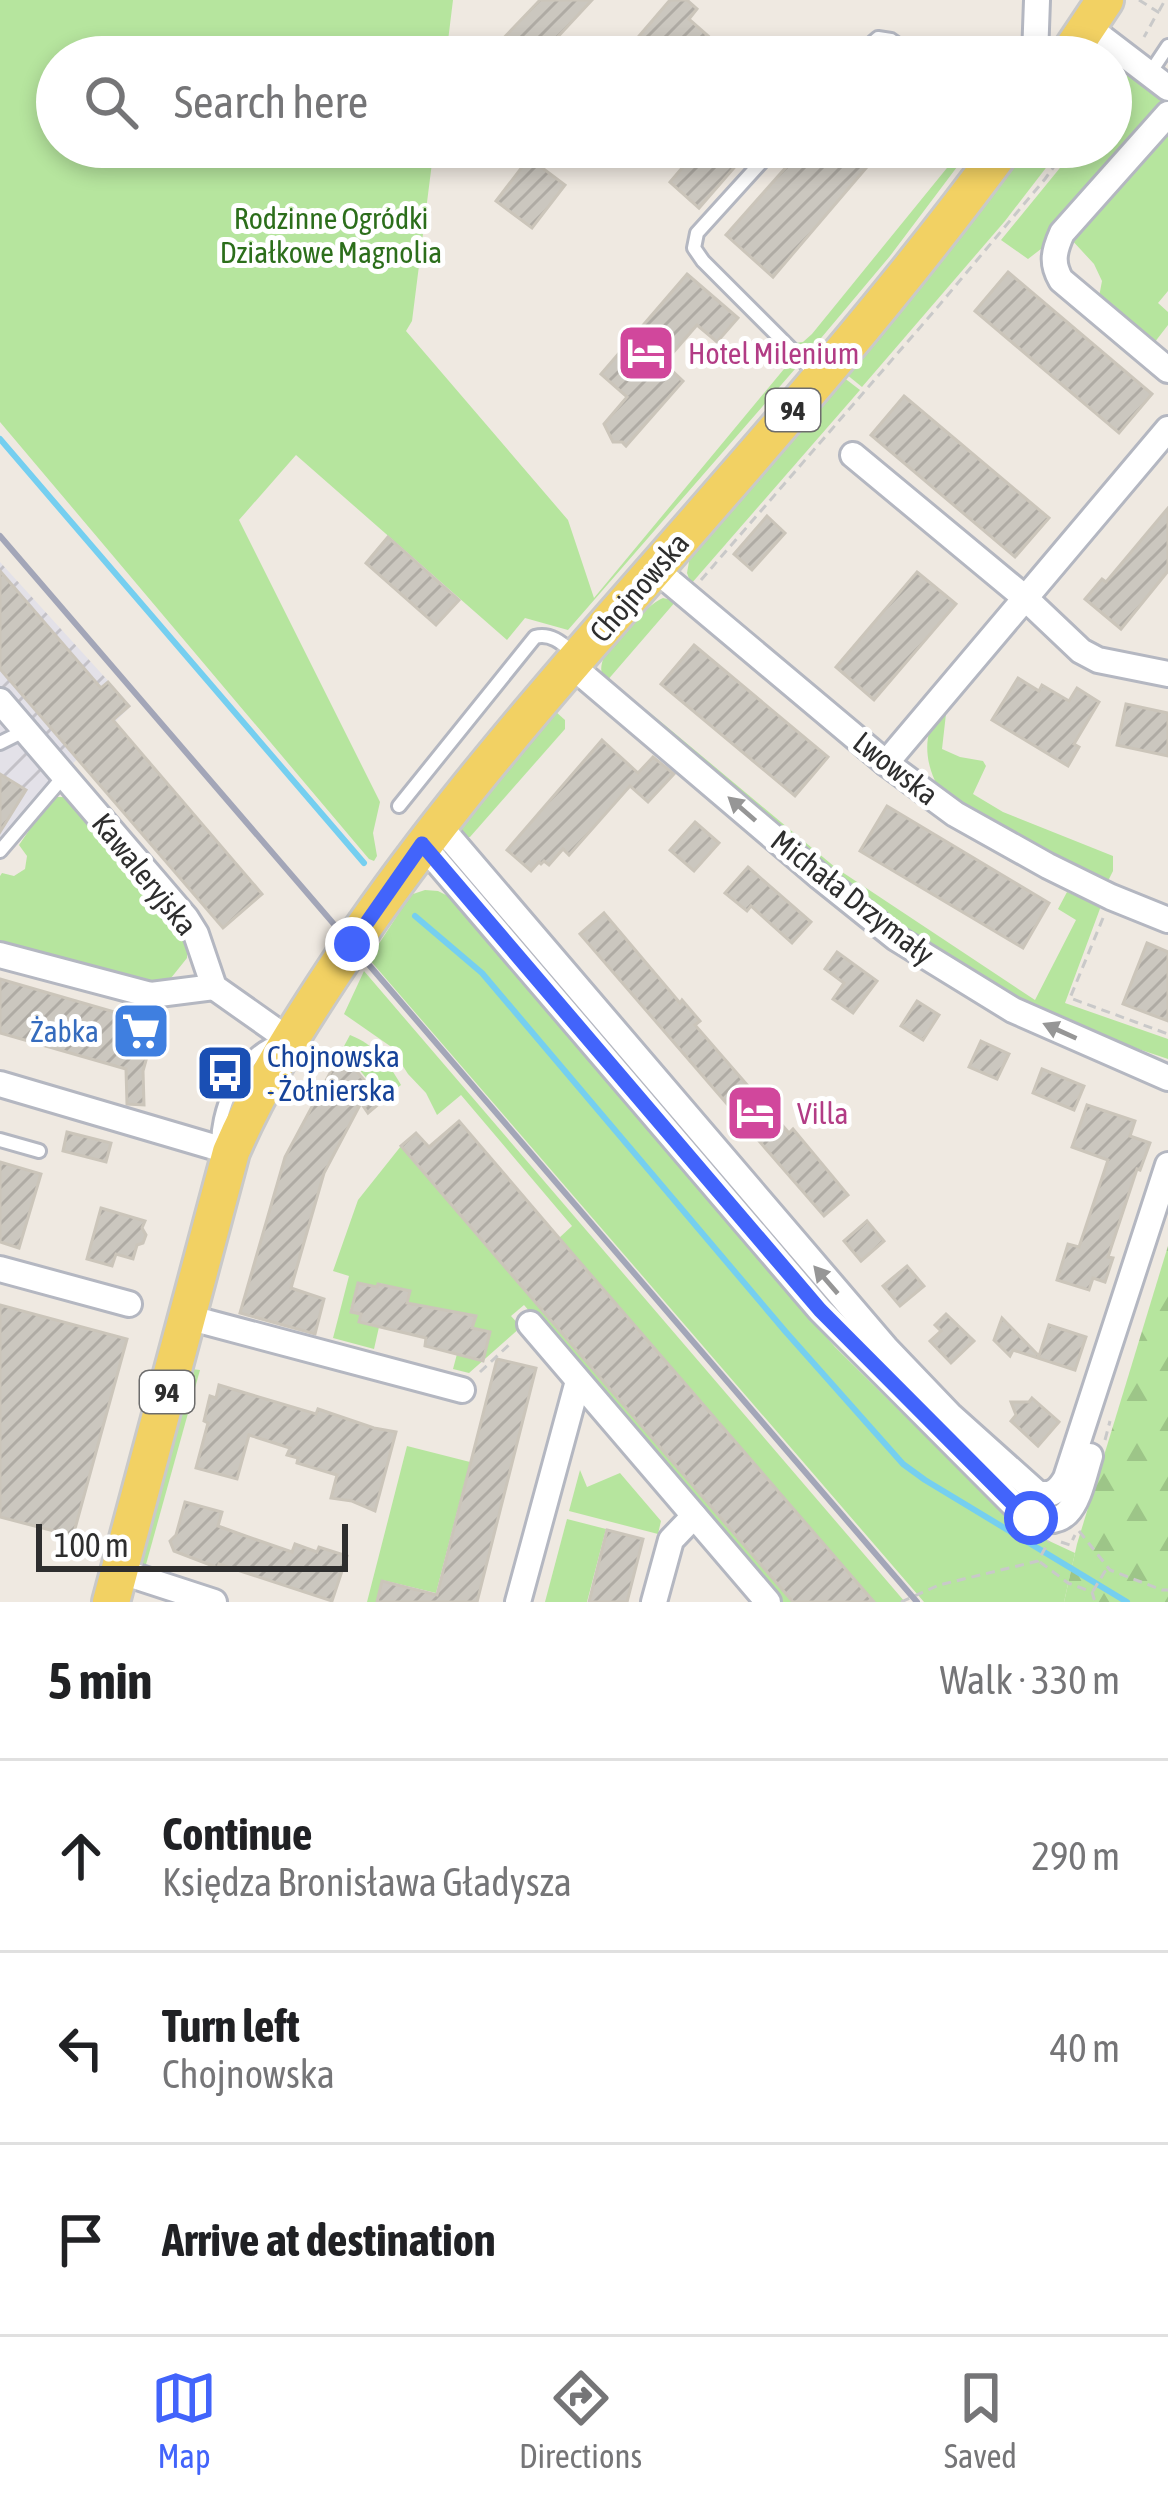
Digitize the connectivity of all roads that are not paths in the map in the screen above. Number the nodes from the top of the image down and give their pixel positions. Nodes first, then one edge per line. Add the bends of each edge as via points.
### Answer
1 (1037, 0) edge
2 (1036, 36) edge
3 (1168, 46) edge
4 (1150, 73) edge
5 (1168, 114) edge
6 (1132, 154) edge
7 (756, 168) edge
8 (988, 168) edge
9 (1120, 168) edge
10 (1168, 370) edge
11 (820, 378) junction
12 (1168, 429) edge
13 (854, 455) dead end
14 (655, 569) junction
15 (1024, 597) junction
16 (574, 661) junction
17 (1168, 674) edge
18 (0, 701) edge
19 (25, 730) junction
20 (0, 743) edge
21 (886, 763) junction
22 (64, 776) junction
23 (399, 806) dead end
24 (430, 834) junction
25 (0, 851) edge
26 (1168, 920) edge
27 (0, 955) edge
28 (214, 987) junction
29 (289, 1040) junction
30 (1168, 1078) edge
31 (0, 1084) edge
32 (0, 1140) edge
33 (38, 1151) dead end
34 (224, 1161) junction
35 (1168, 1165) edge
36 (1168, 1219) edge
37 (0, 1269) edge
38 (129, 1304) dead end
39 (187, 1317) junction
40 (530, 1324) road end
41 (578, 1381) junction
42 (462, 1390) road end
43 (694, 1516) junction
44 (116, 1586) edge
45 (214, 1602) edge
46 (518, 1602) edge
47 (653, 1602) edge
48 (768, 1602) edge

1 - 2 street
3 - 4 lane
5 - 6 street
7 - 11 lane via 697,233 694,248
8 - 11 main road, Chojnowska / 94
9 - 10 street via 1062,233 1054,260 1060,280
11 - 14 main road, Chojnowska / 94
12 - 15 street
13 - 15 street
14 - 16 main road, Chojnowska / 94
14 - 21 street, Lwowska
15 - 17 street via 1090,657
15 - 21 street
16 - 23 lane via 555,639 535,637
16 - 24 main road, Chojnowska / 94
30 -> 16 street, Michała Drzymały via 1013,1010 896,938
18 - 19 street, Kawaleryjska
19 - 20 lane
19 - 22 street, Kawaleryjska
21 - 26 street, Lwowska via 990,835
22 - 25 lane
22 - 28 street, Kawaleryjska via 192,926
24 - 29 main road, Chojnowska / 94
35 -> 24 street via 1060,1487 1049,1495 1031,1490 886,1348
24 - 36 street via 841,1334 1020,1511 1057,1520 1077,1498
27 - 28 street via 151,995
28 - 29 street
29 - 34 main road, Chojnowska / 94
31 - 34 street
32 - 33 lane
34 - 39 main road, Chojnowska / 94
37 - 38 street
39 - 42 street
39 - 44 main road, Chojnowska / 94
40 - 41 street
41 - 43 street
41 - 46 street
43 - 47 street via 671,1540
43 - 48 street
44 - 45 street

